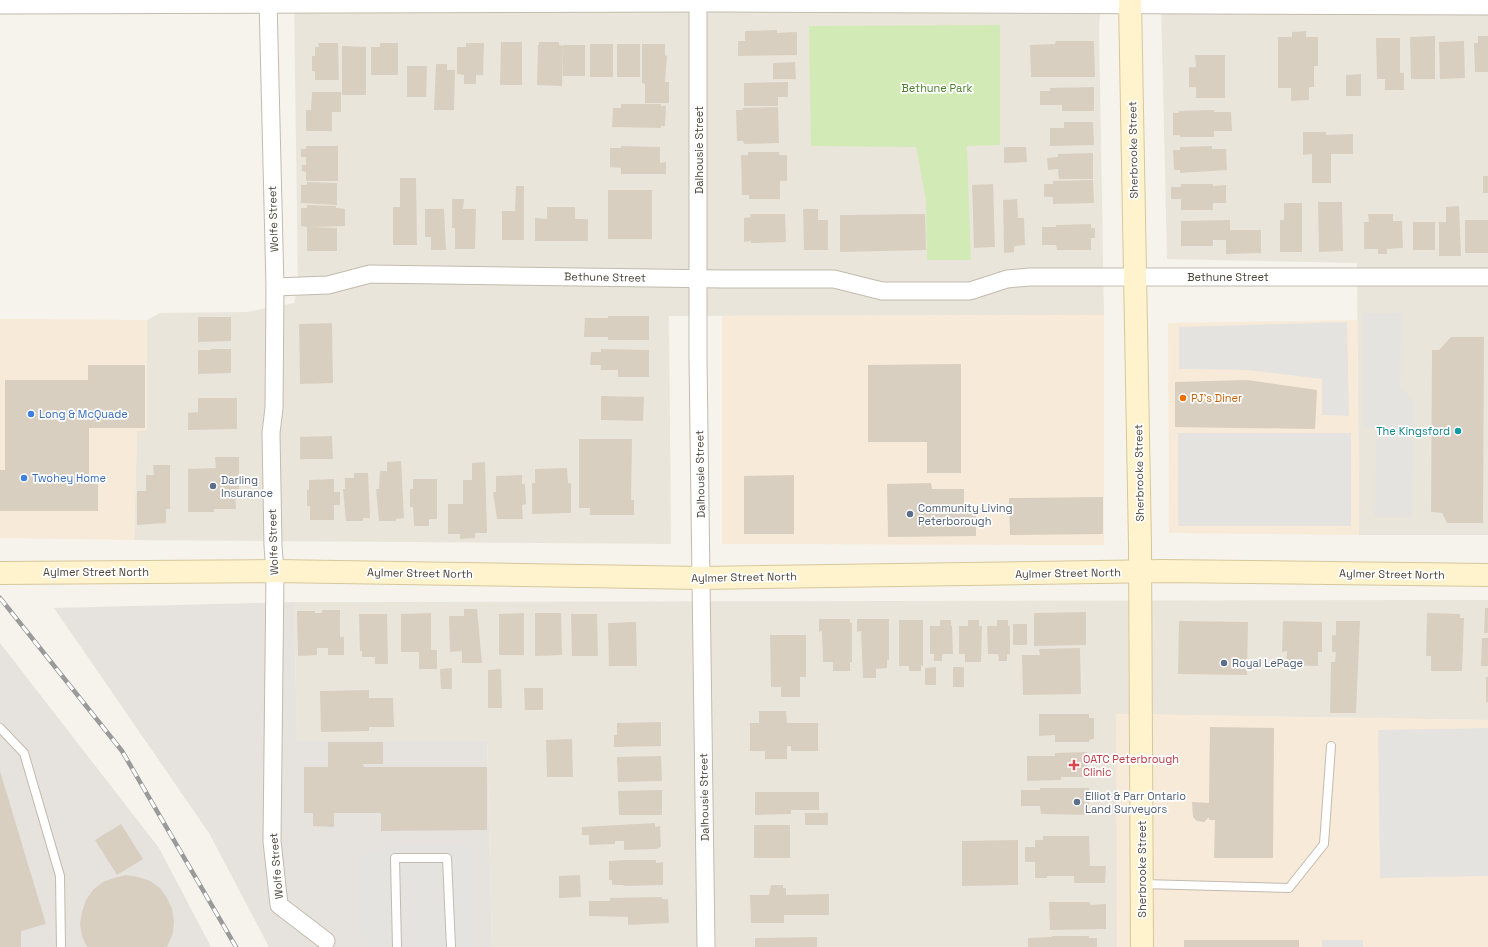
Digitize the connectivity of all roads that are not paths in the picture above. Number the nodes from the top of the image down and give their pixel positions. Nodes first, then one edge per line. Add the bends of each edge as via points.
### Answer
1 (698, 1) edge
2 (268, 2) edge
3 (1130, 3) edge
4 (0, 5) edge
5 (1488, 6) edge
6 (1488, 277) edge
7 (1136, 278) junction
8 (698, 279) junction
9 (275, 287) junction
10 (275, 571) junction
11 (1140, 571) junction
12 (0, 573) edge
13 (1488, 575) edge
14 (701, 578) junction
15 (0, 728) edge
16 (1331, 746) dead end
17 (1142, 884) junction
18 (326, 941) dead end
19 (61, 947) edge
20 (397, 947) edge
21 (451, 947) edge
22 (706, 947) edge
23 (1142, 947) edge

1 - 2 street
1 - 3 street
1 - 8 street, Dalhousie Street
2 - 4 street
2 - 9 street, Wolfe Street
3 - 5 street
3 - 7 street, Sherbrooke Street
6 - 7 street, Bethune Street
7 - 8 street, Bethune Street via 1029,277 1007,279 970,291 882,291 834,279
7 - 11 street, Sherbrooke Street
8 - 9 street, Bethune Street via 370,274 328,285
8 - 14 street, Dalhousie Street
9 - 10 street, Wolfe Street via 272,433
10 - 12 street, Aylmer Street North
10 - 14 street, Aylmer Street North
10 - 18 street, Wolfe Street via 272,841 279,906
11 - 13 street, Aylmer Street North
11 - 14 street, Aylmer Street North
11 - 17 street, Sherbrooke Street
14 - 22 street, Dalhousie Street
15 - 19 lane via 24,753 60,876
16 - 17 lane via 1324,844 1289,888
17 - 23 street, Sherbrooke Street
20 - 21 lane via 395,858 447,858

